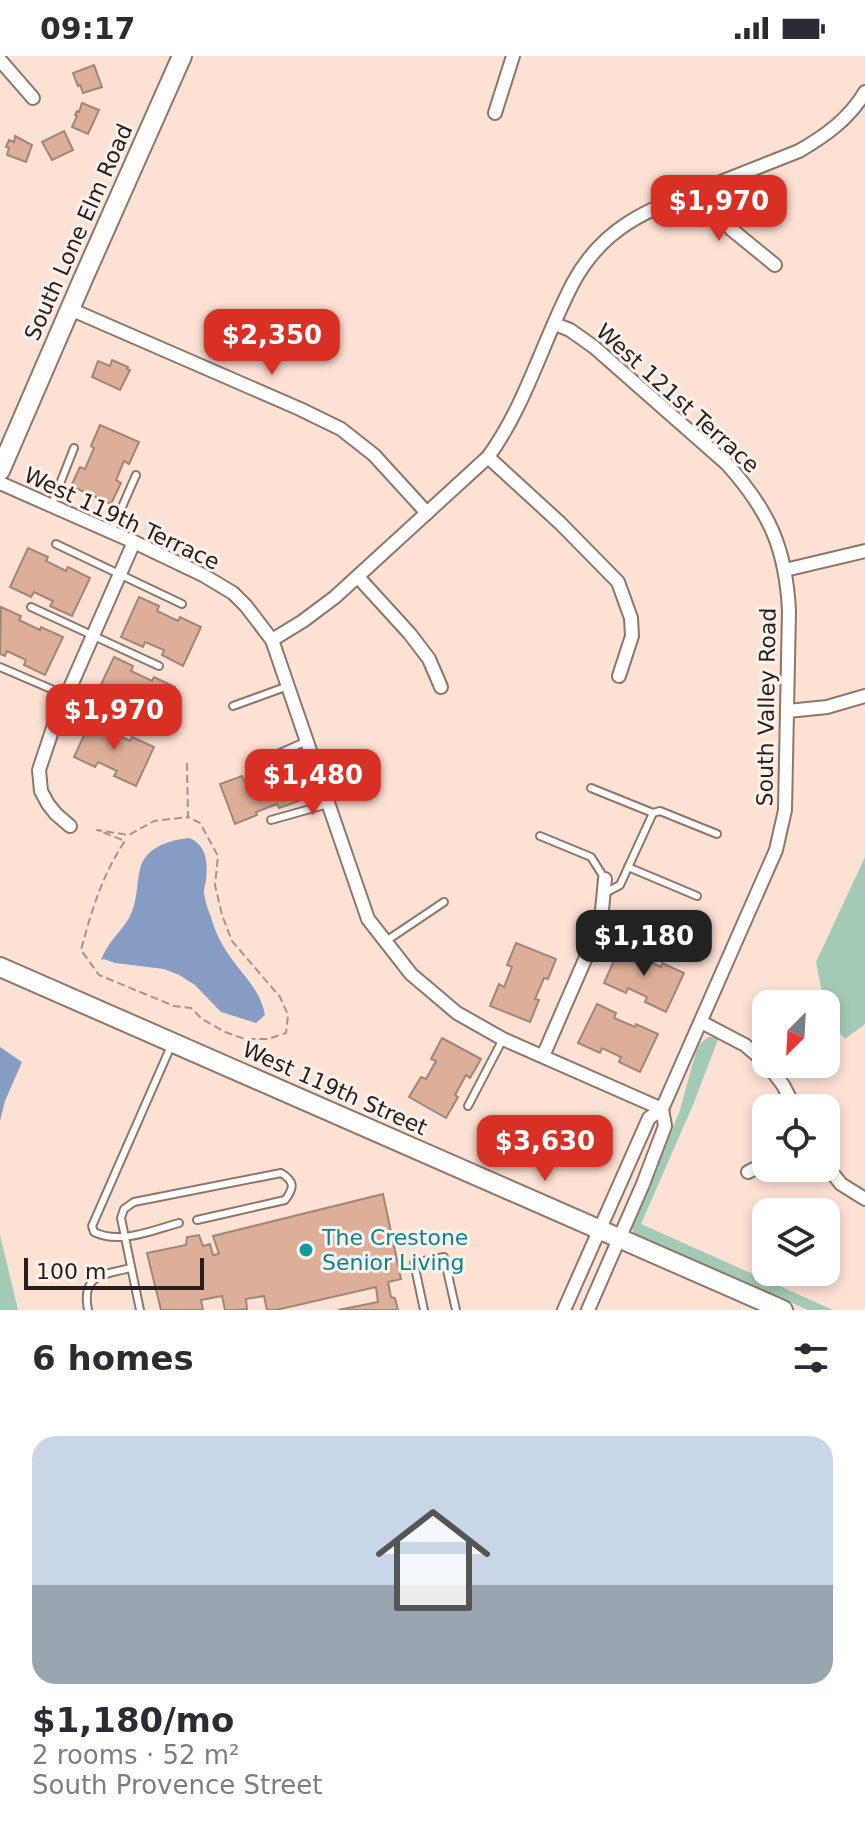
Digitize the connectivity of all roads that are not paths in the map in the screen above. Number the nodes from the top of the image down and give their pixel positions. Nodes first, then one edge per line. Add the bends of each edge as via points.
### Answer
1 (182, 56) edge
2 (513, 56) edge
3 (0, 60) edge
4 (865, 92) edge
5 (33, 98) dead end
6 (495, 113) dead end
7 (710, 186) junction
8 (775, 265) dead end
9 (70, 309) junction
10 (555, 324) junction
11 (74, 448) dead end
12 (488, 457) junction
13 (0, 471) edge
14 (136, 475) dead end
15 (0, 483) edge
16 (52, 505) junction
17 (427, 513) junction
18 (111, 532) junction
19 (134, 542) junction
20 (56, 544) dead end
21 (865, 551) edge
22 (785, 570) junction
23 (120, 574) junction
24 (358, 577) junction
25 (182, 604) dead end
26 (31, 607) dead end
27 (93, 636) junction
28 (272, 640) junction
29 (159, 666) dead end
30 (0, 667) edge
31 (619, 676) dead end
32 (288, 686) junction
33 (441, 687) dead end
34 (66, 696) junction
35 (865, 696) edge
36 (233, 706) dead end
37 (788, 711) junction
38 (140, 727) dead end
39 (307, 741) junction
40 (257, 763) dead end
41 (591, 788) dead end
42 (328, 804) junction
43 (653, 813) junction
44 (271, 820) dead end
45 (70, 826) dead end
46 (717, 834) dead end
47 (540, 836) dead end
48 (628, 867) junction
49 (605, 879) joint
50 (604, 893) junction
51 (697, 896) dead end
52 (444, 902) dead end
53 (598, 924) junction
54 (386, 941) junction
55 (668, 954) dead end
56 (0, 967) edge
57 (701, 1022) junction
58 (503, 1039) junction
59 (173, 1043) junction
60 (752, 1051) edge
61 (543, 1056) junction
62 (468, 1106) dead end
63 (662, 1109) junction
64 (752, 1170) edge
65 (748, 1172) dead end
66 (839, 1182) edge
67 (865, 1199) edge
68 (197, 1220) dead end
69 (179, 1223) dead end
70 (599, 1230) junction
71 (125, 1237) junction
72 (619, 1239) junction
73 (131, 1268) junction
74 (88, 1310) edge
75 (140, 1310) edge
76 (424, 1310) edge
77 (456, 1310) edge
78 (564, 1310) edge
79 (588, 1310) edge
80 (783, 1310) edge

1 - 9 main road, South Lone Elm Road
2 - 6 street
3 - 5 street
4 - 7 street via 817,141
7 - 8 street via 731,229
7 - 10 street via 642,214 607,238 579,273
9 - 13 main road, South Lone Elm Road
9 - 17 street via 341,429 374,455
10 - 12 street via 509,425
10 - 22 street, West 121st Terrace via 594,347 727,464 756,499
11 - 16 lane
12 - 17 street
12 - 31 street via 618,582 632,636
14 - 18 lane
15 - 16 street, West 119th Terrace
16 - 18 street, West 119th Terrace
17 - 24 street
18 - 19 street, West 119th Terrace
19 - 23 street
19 - 28 street, West 119th Terrace via 233,593
20 - 23 lane
21 - 22 street
22 - 37 street, South Valley Road
23 - 25 lane
23 - 27 street
24 - 28 street
24 - 33 street via 429,659
26 - 27 lane
27 - 29 lane
27 - 34 street
28 - 32 street, West 119th Terrace
30 - 34 lane
32 - 36 lane
32 - 39 street, West 119th Terrace
34 - 38 lane
34 - 45 street via 39,770 48,804
35 - 37 street
37 - 57 street, South Valley Road via 782,828
39 - 40 lane
39 - 42 street, West 119th Terrace
41 - 43 lane
42 - 44 lane
42 - 54 street, West 119th Terrace via 368,919
43 - 46 lane via 660,811
43 - 48 lane
47 - 49 lane via 591,857
48 - 50 lane via 620,885
48 - 51 lane
49 - 50 street
50 - 53 street
52 - 54 lane
53 - 55 lane
53 - 61 street
54 - 58 street, West 119th Terrace via 411,974 457,1013
56 - 59 main road, West 119th Street
57 - 60 street
57 - 63 street, South Valley Road
58 - 61 street, West 119th Terrace
58 - 62 lane
59 - 70 main road, West 119th Street
59 - 71 lane via 92,1226 101,1235
61 - 63 street, West 119th Terrace
63 - 70 street, South Valley Road via 649,1118
63 - 72 street, South Valley Road via 665,1126
64 - 65 street
66 - 67 street
68 - 71 lane via 285,1200 292,1184 281,1173 134,1202 121,1218
69 - 71 lane
70 - 72 main road, West 119th Street
70 - 78 street, South Valley Road
71 - 73 lane
72 - 79 street, South Valley Road
72 - 80 main road, West 119th Street
73 - 74 lane via 93,1279 85,1295
73 - 75 lane
76 - 77 lane via 414,1263 444,1257

